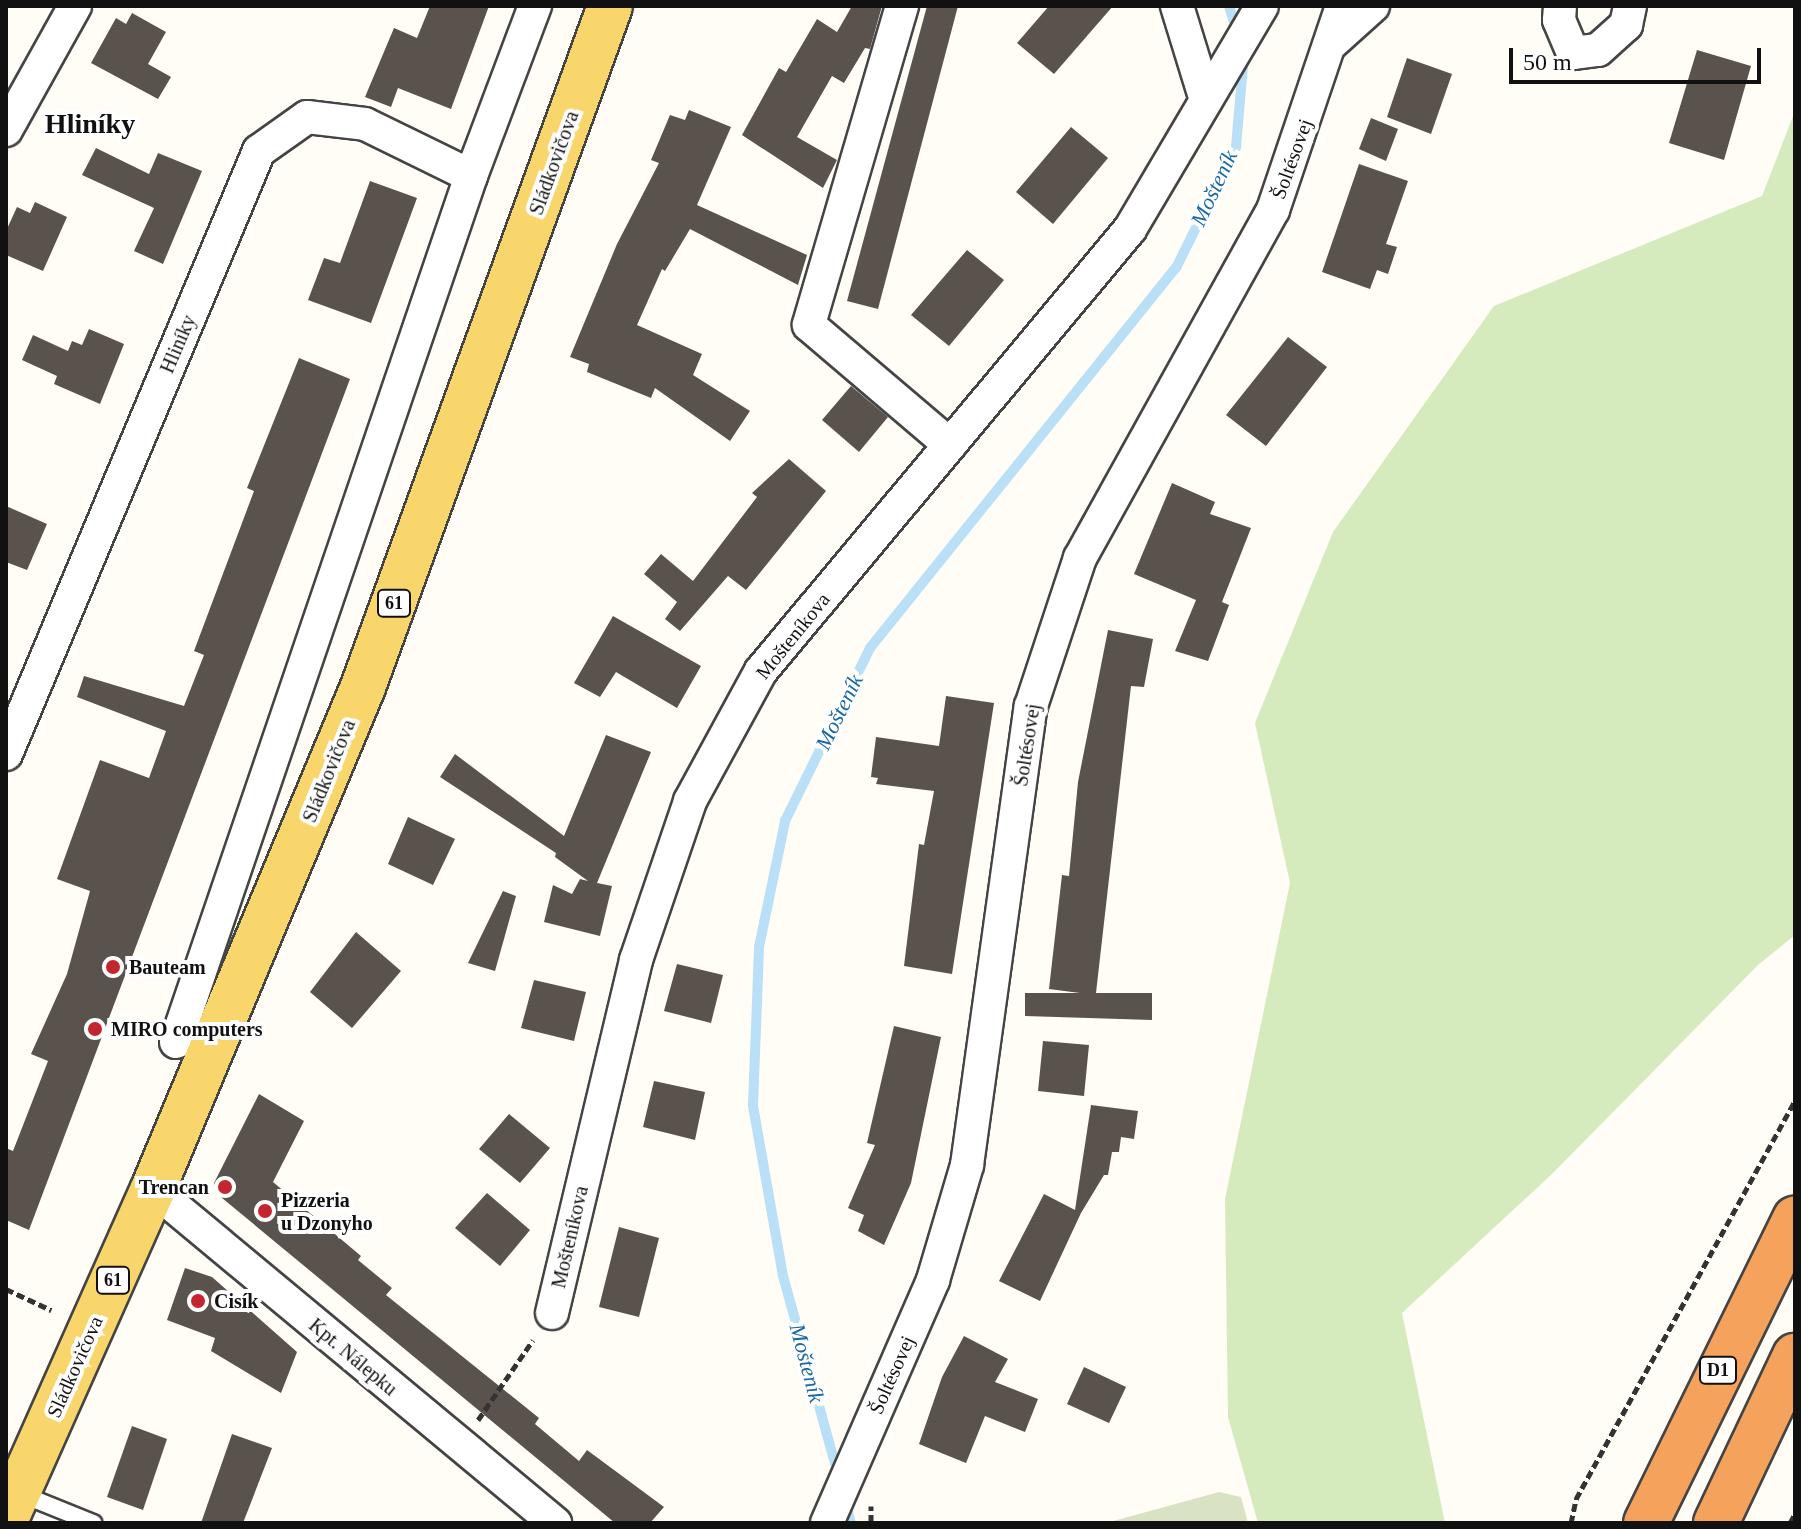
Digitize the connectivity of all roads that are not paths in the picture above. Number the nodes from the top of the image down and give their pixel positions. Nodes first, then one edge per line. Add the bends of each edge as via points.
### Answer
1 (75, 6) edge
2 (535, 6) edge
3 (610, 6) edge
4 (902, 6) edge
5 (1177, 6) edge
6 (1342, 6) edge
7 (1373, 6) edge
8 (1560, 6) edge
9 (1630, 6) edge
10 (1257, 15) edge
11 (1333, 42) junction
12 (1206, 100) junction
13 (6, 130) edge
14 (471, 176) junction
15 (950, 445) junction
16 (6, 754) edge
17 (187, 1059) junction
18 (153, 1189) junction
19 (1795, 1219) edge
20 (552, 1313) road end
21 (1795, 1356) edge
22 (10, 1501) edge
23 (829, 1518) edge
24 (93, 1523) edge
25 (555, 1523) edge
26 (1646, 1523) edge
27 (1716, 1523) edge

1 - 13 street
2 - 14 street, Sládkovičova
3 - 17 main road, Sládkovičova / 61 via 363,687
4 - 15 street via 809,325
5 - 12 street
6 - 11 street, Šoltésovej
7 - 11 street
8 - 9 street via 1559,20 1573,53 1598,50 1626,25
10 - 12 street, Mošteníkova
11 - 23 street, Šoltésovej via 1273,210 1080,558 1031,706 967,1165 933,1280
12 - 15 street, Mošteníkova via 1130,229
14 - 16 street, Hliníky via 365,124 307,117 259,151
14 - 17 street, Sládkovičova
15 - 20 street, Mošteníkova via 761,671 690,801 636,960
17 - 18 main road, Sládkovičova / 61
18 - 22 main road, Sládkovičova / 61
18 - 25 street, Kpt. Nálepku
19 - 26 highway, D1
21 - 27 highway
22 - 24 lane

